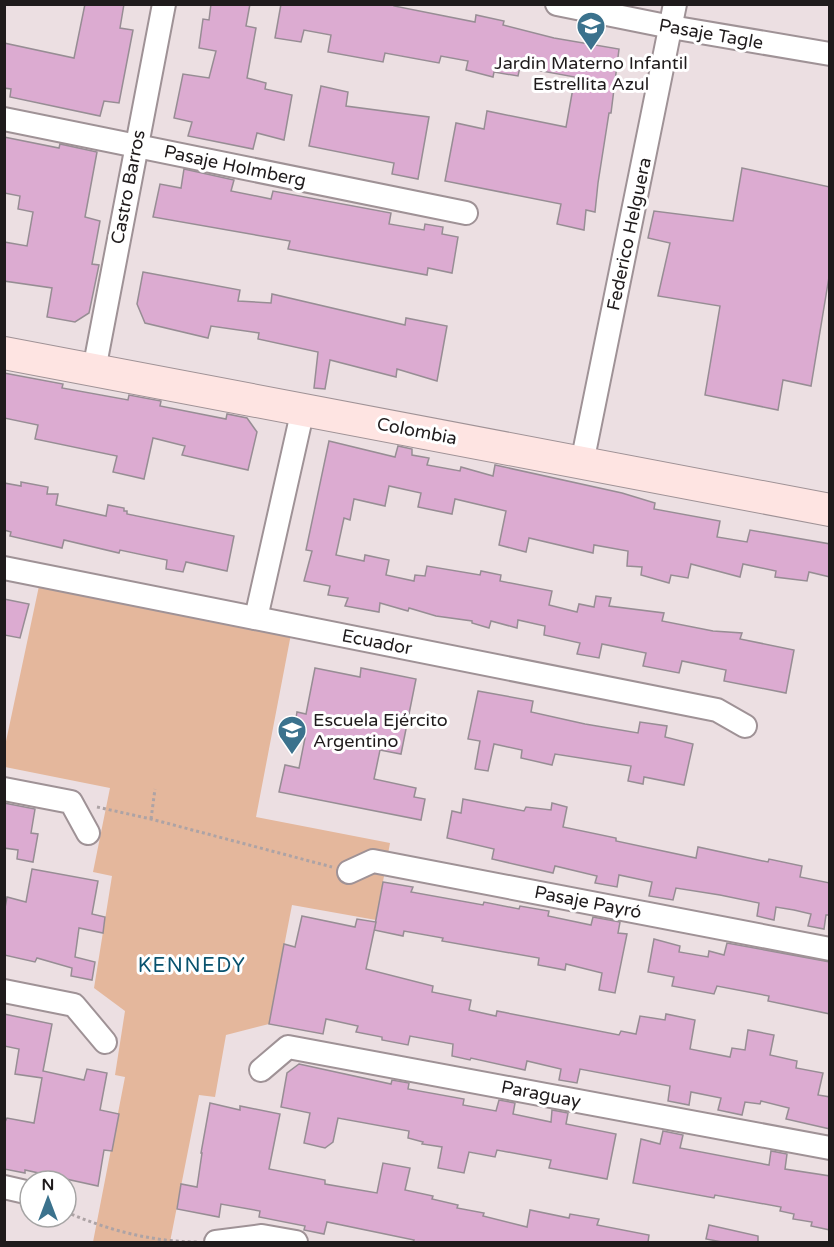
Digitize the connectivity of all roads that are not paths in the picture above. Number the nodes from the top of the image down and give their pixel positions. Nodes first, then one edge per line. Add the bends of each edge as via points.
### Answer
1 (164, 4) edge
2 (557, 4) edge
3 (675, 4) edge
4 (671, 27) junction
5 (830, 54) edge
6 (4, 119) edge
7 (136, 145) junction
8 (466, 213) dead end
9 (4, 353) edge
10 (94, 370) junction
11 (303, 409) junction
12 (582, 463) junction
13 (830, 510) edge
14 (4, 568) edge
15 (256, 618) junction
16 (745, 726) dead end
17 (4, 789) edge
18 (88, 833) dead end
19 (349, 872) road end
20 (830, 949) edge
21 (4, 992) edge
22 (105, 1042) dead end
23 (261, 1070) dead end
24 (830, 1148) edge
25 (216, 1242) edge
26 (296, 1242) edge

1 - 7 street, Castro Barros
2 - 4 street, Pasaje Tagle
3 - 4 street, Federico Helguera
4 - 5 street, Pasaje Tagle
4 - 12 street, Federico Helguera
6 - 7 street, Pasaje Holmberg
7 - 8 street, Pasaje Holmberg
7 - 10 street, Castro Barros
9 - 10 street, Colombia
10 - 11 street, Colombia
11 - 12 street, Colombia
11 - 15 street
12 - 13 street, Colombia
14 - 15 street, Ecuador
15 - 16 street, Ecuador via 717,710
17 - 18 street via 71,802
19 - 20 street, Pasaje Payró via 373,861
21 - 22 street via 74,1005
23 - 24 street, Paraguay via 288,1047
25 - 26 street via 262,1236

